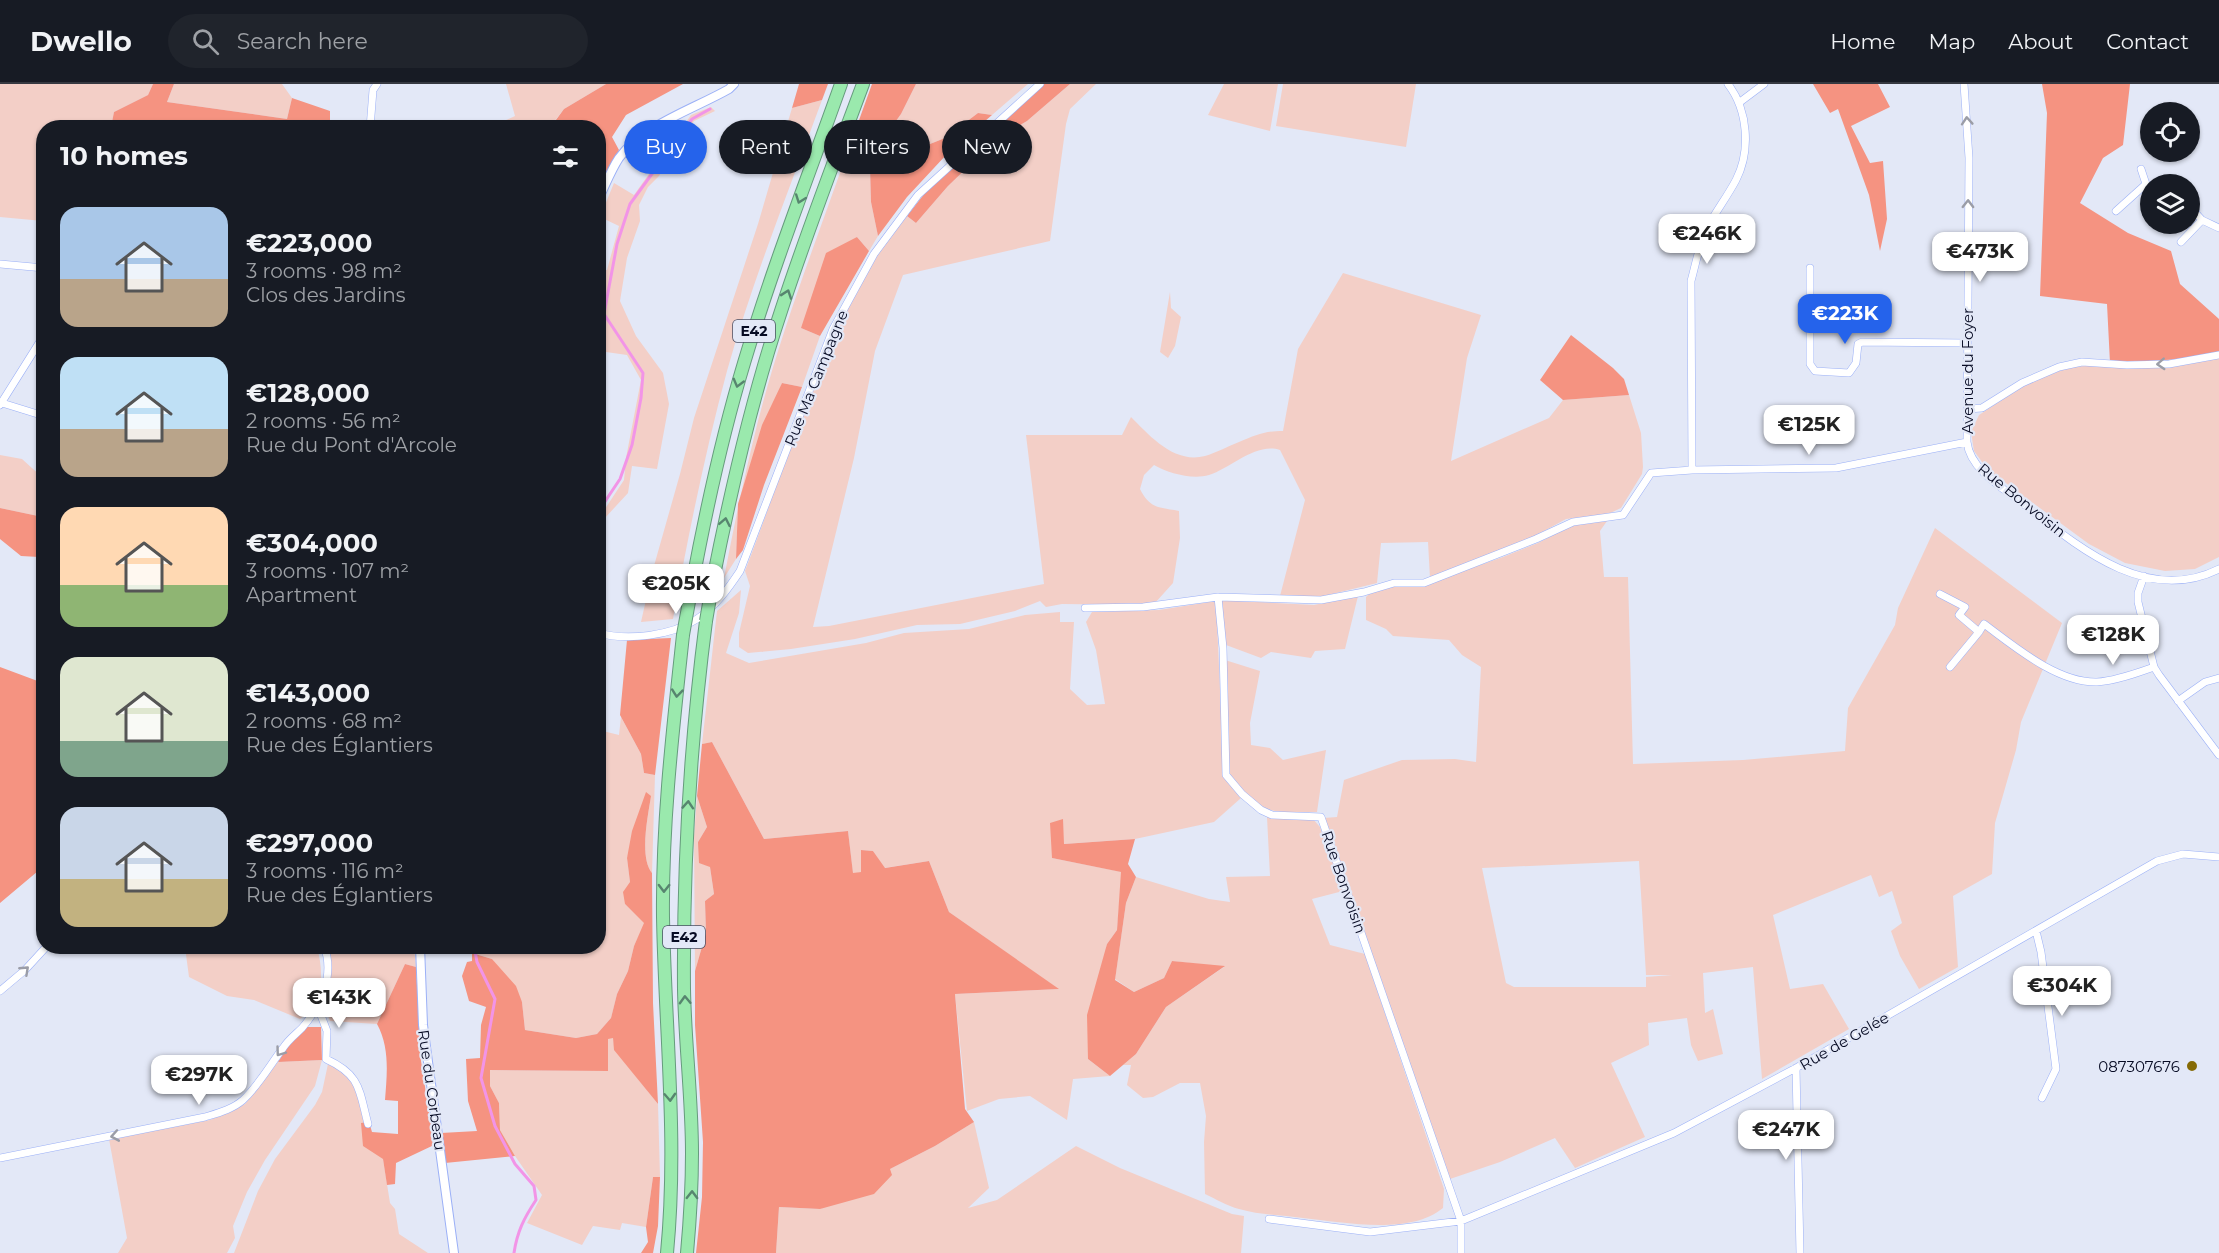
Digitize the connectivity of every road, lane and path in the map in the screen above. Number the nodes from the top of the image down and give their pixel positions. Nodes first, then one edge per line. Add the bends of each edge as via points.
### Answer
1 (377, 84) edge
2 (734, 84) edge
3 (841, 84) edge
4 (863, 84) edge
5 (1040, 84) edge
6 (1728, 84) edge
7 (1764, 84) edge
8 (1964, 84) edge
9 (1740, 102) junction
10 (371, 120) edge
11 (2141, 169) dead end
12 (2144, 174) edge
13 (606, 184) edge
14 (2140, 192) edge
15 (2116, 211) dead end
16 (2202, 220) joint
17 (2219, 228) edge
18 (2181, 242) dead end
19 (0, 264) edge
20 (36, 267) edge
21 (1810, 268) dead end
22 (1966, 343) junction
23 (36, 348) edge
24 (2219, 355) edge
25 (1, 404) edge
26 (1967, 409) junction
27 (36, 414) edge
28 (1967, 442) junction
29 (1692, 470) junction
30 (2219, 569) edge
31 (2144, 576) junction
32 (1940, 594) dead end
33 (1218, 597) junction
34 (1085, 608) dead end
35 (1979, 632) junction
36 (606, 634) edge
37 (1950, 667) dead end
38 (2154, 667) junction
39 (2219, 678) edge
40 (2178, 701) junction
41 (2219, 756) edge
42 (2219, 857) edge
43 (2036, 931) junction
44 (40, 954) edge
45 (326, 954) edge
46 (420, 954) edge
47 (0, 991) edge
48 (317, 1005) junction
49 (1796, 1068) junction
50 (2042, 1098) dead end
51 (368, 1124) dead end
52 (0, 1158) edge
53 (1269, 1219) dead end
54 (1461, 1221) junction
55 (453, 1253) edge
56 (667, 1253) edge
57 (687, 1253) edge
58 (1461, 1253) edge
59 (1800, 1253) edge

1 - 10 street
2 - 13 street via 632,144 618,160
3 -> 56 highway, E42, bridge via 743,366 707,508 683,635 669,765 663,913 673,1152
57 -> 4 highway, E42, bridge via 693,1151 684,995 686,839 706,621 742,446 762,373
5 - 36 street, Rue Ma Campagne via 918,195 874,254 833,329 740,571 720,599 696,620 666,632 633,638
6 - 9 street
7 - 9 street
22 -> 8 street, Avenue du Foyer via 1969,158
9 - 29 street via 1745,128 1742,166 1706,231 1691,281
11 - 12 street
14 - 15 street
16 - 17 street
16 - 18 street
19 - 20 street
21 - 22 street via 1810,364 1815,371 1849,373 1862,342
22 - 26 street, Avenue du Foyer
23 - 25 street
24 -> 26 street via 2169,364 2082,362 2022,383 1982,408
25 - 27 street
26 - 28 street, Avenue du Foyer
28 - 29 street via 1836,468
28 - 31 street, Rue Bonvoisin via 1979,468 2088,553
29 - 33 street via 1651,473 1623,515 1573,522 1424,583 1394,583 1320,600
30 - 31 street, Rue Bonvoisin via 2179,581
31 - 38 street via 2138,602
32 - 35 street via 1965,607 1959,615
33 - 34 street via 1143,607
33 - 54 street, Rue Bonvoisin via 1226,775 1242,794 1272,815 1321,817
35 - 37 street
35 - 38 street via 1984,624 2041,666 2087,681 2097,682
38 - 40 street
39 - 40 street via 2205,682
40 - 41 street
42 - 43 street, Rue de Gelée via 2183,854 2157,861
43 - 49 street, Rue de Gelée
43 - 50 street via 2056,1069
47 -> 44 street
45 - 48 street via 327,978
46 - 55 street, Rue du Corbeau via 423,1025
48 - 51 street via 327,1031 327,1059 354,1076
48 -> 52 street via 255,1088 224,1111
49 - 54 street, Rue de Gelée via 1674,1133
49 - 59 street
53 - 54 street, Rue de Gelée via 1370,1232
54 - 58 street

